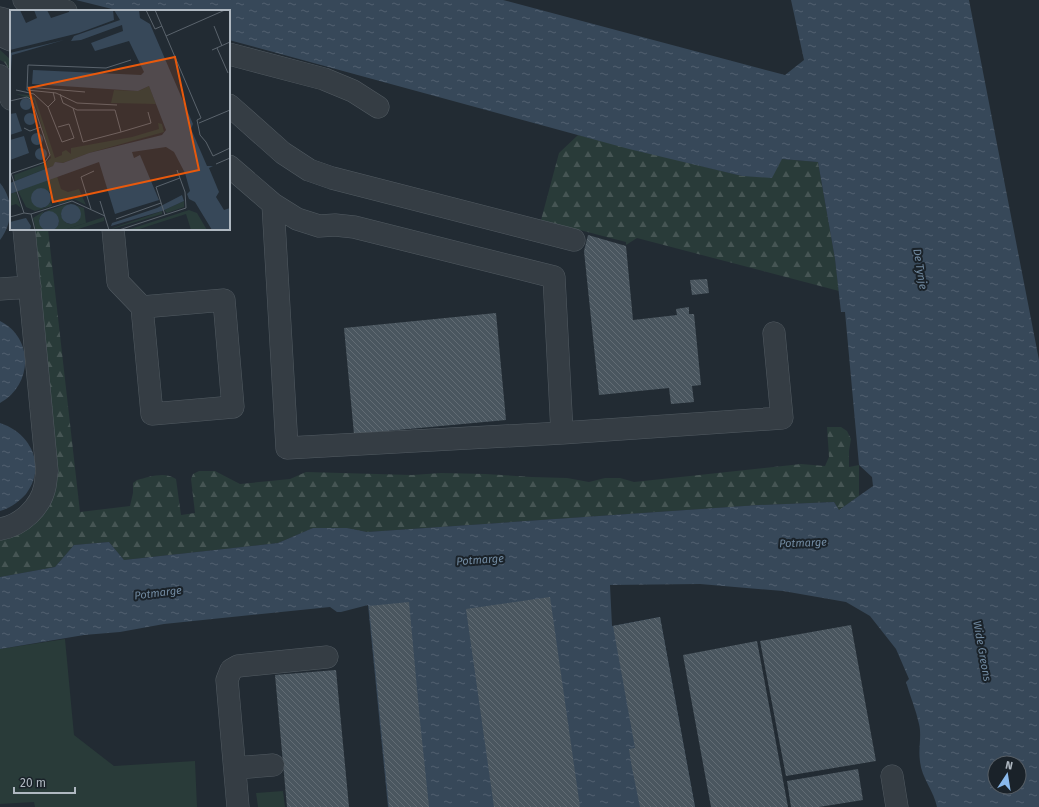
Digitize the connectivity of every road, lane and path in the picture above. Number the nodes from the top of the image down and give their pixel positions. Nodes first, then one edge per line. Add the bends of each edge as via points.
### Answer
1 (24, 0) edge
2 (62, 10) edge
3 (230, 54) edge
4 (0, 76) edge
5 (10, 95) edge
6 (230, 106) edge
7 (378, 107) dead end
8 (230, 167) edge
9 (273, 204) junction
10 (24, 230) edge
11 (113, 230) edge
12 (574, 240) dead end
13 (30, 287) junction
14 (0, 289) edge
15 (142, 307) junction
16 (774, 333) dead end
17 (562, 434) junction
18 (0, 529) edge
19 (327, 657) dead end
20 (273, 765) dead end
21 (235, 768) junction
22 (892, 776) dead end
23 (238, 807) edge
24 (897, 807) edge

1 - 2 lane
3 - 7 lane via 324,79 353,91
4 - 5 lane via 7,84
6 - 12 lane via 283,153 309,170
8 - 9 lane
9 - 17 lane via 297,218 319,226 354,227 554,277
9 - 17 lane via 287,448
10 - 13 lane
11 - 15 lane via 118,282
13 - 14 lane
13 - 18 lane via 47,470 45,487 36,508 21,521
15 - 15 lane via 152,414 233,407 224,300
16 - 17 lane via 782,418
19 - 21 lane via 238,666 231,670 227,680
20 - 21 lane
21 - 23 lane
22 - 24 lane

